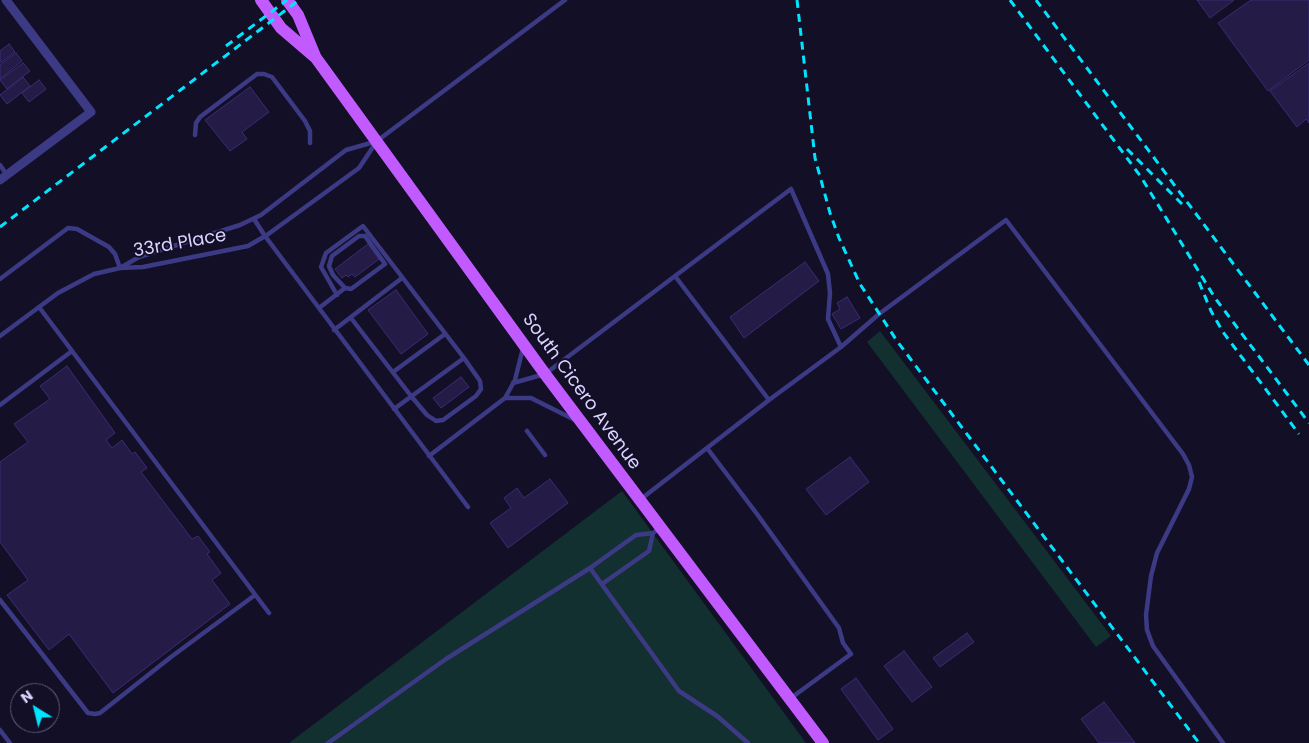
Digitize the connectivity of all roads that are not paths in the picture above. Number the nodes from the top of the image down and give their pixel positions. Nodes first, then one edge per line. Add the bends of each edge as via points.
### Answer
1 (6, 0) edge
2 (261, 0) edge
3 (287, 0) edge
4 (565, 0) edge
5 (316, 58) junction
6 (195, 135) dead end
7 (377, 141) junction
8 (310, 143) dead end
9 (0, 165) edge
10 (4, 177) edge
11 (254, 219) junction
12 (265, 236) junction
13 (120, 268) junction
14 (675, 276) junction
15 (402, 278) junction
16 (0, 279) edge
17 (346, 288) junction
18 (337, 294) junction
19 (39, 307) junction
20 (319, 308) junction
21 (350, 318) junction
22 (334, 330) junction
23 (445, 334) junction
24 (0, 336) edge
25 (524, 344) junction
26 (841, 347) junction
27 (72, 351) junction
28 (464, 358) junction
29 (393, 372) junction
30 (545, 374) junction
31 (513, 383) junction
32 (411, 396) junction
33 (505, 398) junction
34 (769, 400) junction
35 (0, 406) edge
36 (394, 409) junction
37 (581, 423) junction
38 (527, 431) dead end
39 (707, 448) junction
40 (545, 455) dead end
41 (429, 456) junction
42 (639, 500) junction
43 (468, 507) dead end
44 (657, 531) junction
45 (590, 568) junction
46 (602, 584) junction
47 (255, 596) junction
48 (0, 600) edge
49 (269, 613) dead end
50 (790, 699) junction
51 (0, 730) edge
52 (10, 743) edge
53 (328, 743) edge
54 (748, 743) edge
55 (823, 743) edge
56 (1223, 743) edge

1 - 10 street via 91,112
2 - 5 main road, South Cicero Avenue via 281,28
3 - 5 main road, South Cicero Avenue via 298,14
4 - 7 lane, 33rd Place
5 - 7 main road, South Cicero Avenue
6 - 8 lane via 200,117 258,74 264,74 272,78 305,121 310,131
7 - 11 lane, 33rd Place via 346,150
7 - 12 lane, 33rd Place via 359,168
7 - 25 main road, South Cicero Avenue
9 - 10 lane
11 - 12 lane
11 - 13 lane, 33rd Place via 226,231 139,257
12 - 13 lane, 33rd Place via 248,246 143,267
12 - 20 lane
13 - 16 lane via 109,247 77,229 68,228
13 - 19 lane via 94,274
14 - 26 lane via 791,189 828,274 828,319
14 - 30 lane
14 - 34 lane
15 - 18 lane via 363,226 326,253 321,267
15 - 21 lane
15 - 23 lane
17 - 17 lane via 351,289 385,264 365,236 359,236 332,256 329,266
17 - 18 lane
18 - 20 lane
19 - 24 lane
19 - 27 lane
20 - 22 lane
21 - 22 lane
21 - 29 lane
22 - 36 lane
23 - 28 lane
23 - 29 lane
25 - 30 main road, South Cicero Avenue
25 - 31 lane
26 - 34 lane
26 - 56 lane via 879,314 1006,220 1189,465 1192,477 1189,489 1157,553 1146,615 1147,630 1153,646
27 - 35 lane
27 - 47 lane
28 - 32 lane
28 - 32 lane via 482,389 443,420 436,421 427,415
29 - 32 lane
30 - 31 lane
30 - 37 main road, South Cicero Avenue
31 - 33 lane
32 - 36 lane
33 - 37 lane via 530,398
33 - 41 lane
34 - 39 lane
36 - 41 lane
37 - 42 main road, South Cicero Avenue
38 - 40 lane
39 - 42 lane
39 - 50 lane via 839,628 843,643 851,654
41 - 43 lane
42 - 44 main road, South Cicero Avenue
44 - 45 lane via 636,535
44 - 46 lane via 649,551
44 - 50 main road, South Cicero Avenue
45 - 46 lane
45 - 53 lane via 446,659
46 - 54 lane via 679,690 717,716
47 - 48 lane via 100,713 94,714 88,713
47 - 49 lane
50 - 55 main road, South Cicero Avenue
51 - 52 lane

